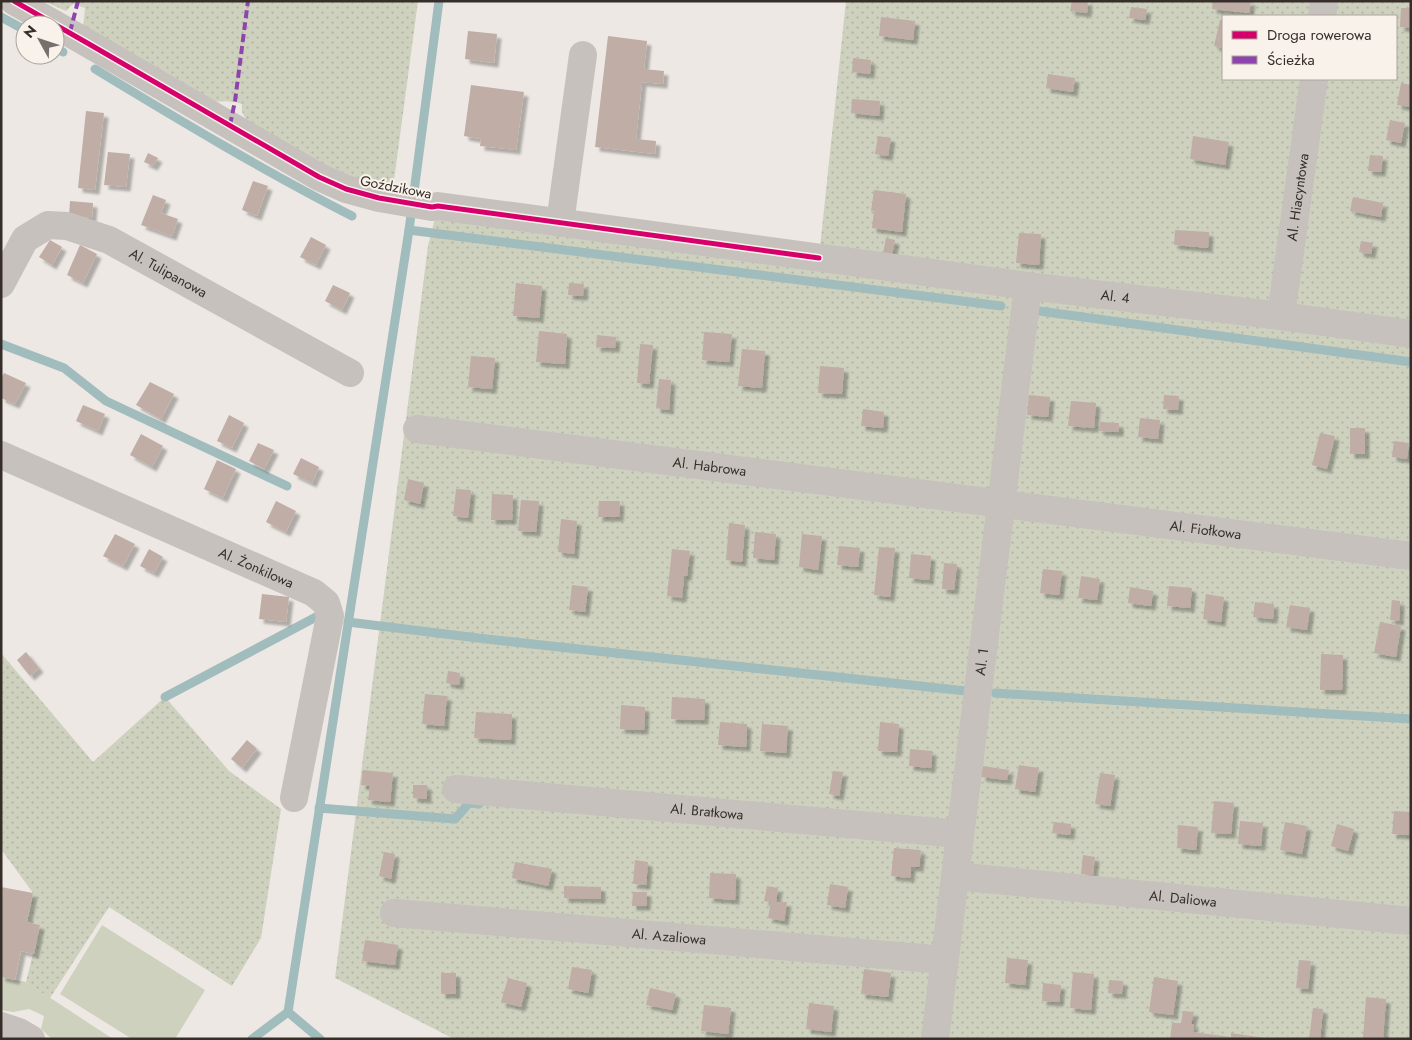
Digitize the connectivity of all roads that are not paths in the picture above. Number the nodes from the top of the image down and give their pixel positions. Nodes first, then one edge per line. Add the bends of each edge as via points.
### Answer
1 (14, 1) edge
2 (1324, 1) edge
3 (1322, 15) edge
4 (583, 55) dead end
5 (1314, 80) edge
6 (560, 223) junction
7 (819, 258) joint
8 (1, 284) edge
9 (1028, 286) junction
10 (1281, 316) junction
11 (1411, 334) edge
12 (350, 373) dead end
13 (417, 429) dead end
14 (1, 455) edge
15 (1001, 503) junction
16 (1411, 556) edge
17 (456, 789) dead end
18 (294, 798) dead end
19 (960, 834) junction
20 (955, 876) junction
21 (394, 913) dead end
22 (1411, 921) edge
23 (945, 960) junction
24 (1, 1026) edge
25 (31, 1039) edge
26 (935, 1039) edge

1 - 6 street, Goździkowa via 319,177 346,188 432,207
2 - 3 street
4 - 6 street
5 - 10 street, Al. Hiacyntowa
6 - 7 street, Goździkowa
7 - 9 street, Al. 4
8 - 12 street, Al. Tulipanowa via 25,239 48,225 67,226 109,240
9 - 10 street, Al. 4
9 - 15 street, Al. 1
10 - 11 street, Al. 4
13 - 15 street, Al. Habrowa
14 - 18 street, Al. Żonkilowa via 314,593 326,603 330,616
15 - 16 street, Al. Fiołkowa
15 - 19 street, Al. 1
17 - 19 street, Al. Bratkowa
19 - 20 street, Al. 1
20 - 22 street, Al. Daliowa
20 - 23 street, Al. 1
21 - 23 street, Al. Azaliowa
23 - 26 street, Al. 1
24 - 25 street

